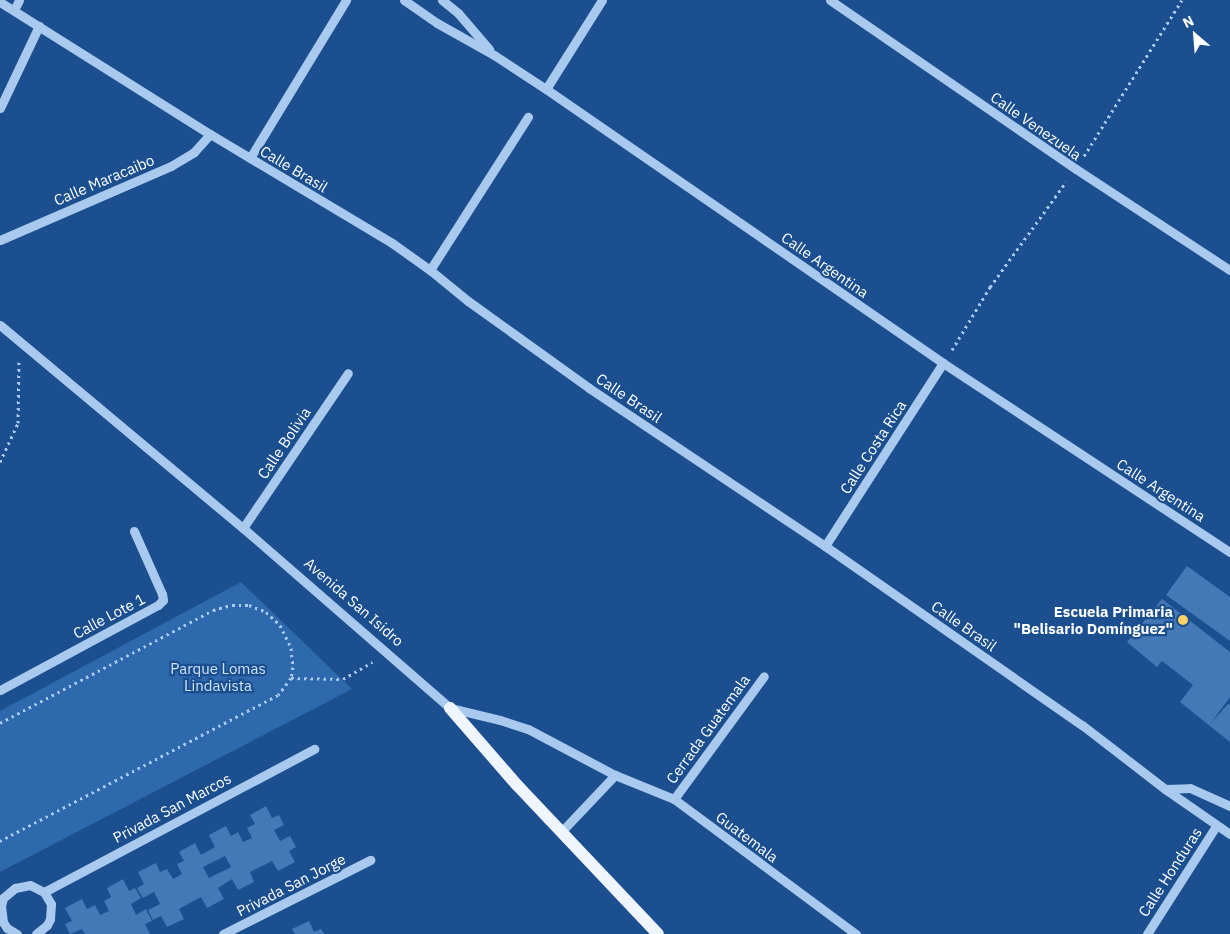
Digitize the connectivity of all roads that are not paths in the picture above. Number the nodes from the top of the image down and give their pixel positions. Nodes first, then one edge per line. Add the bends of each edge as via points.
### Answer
1 (19, 0) edge
2 (346, 0) edge
3 (404, 0) edge
4 (442, 0) edge
5 (602, 0) edge
6 (830, 0) edge
7 (0, 2) edge
8 (14, 10) junction
9 (39, 26) junction
10 (494, 55) junction
11 (546, 88) junction
12 (0, 108) edge
13 (528, 117) dead end
14 (210, 134) junction
15 (250, 158) junction
16 (0, 240) edge
17 (430, 270) junction
18 (1230, 270) edge
19 (0, 325) edge
20 (944, 363) junction
21 (348, 373) dead end
22 (242, 528) junction
23 (134, 531) dead end
24 (825, 546) junction
25 (1230, 552) edge
26 (764, 676) dead end
27 (0, 690) edge
28 (450, 708) junction
29 (314, 749) dead end
30 (614, 775) junction
31 (1165, 790) junction
32 (674, 799) junction
33 (1230, 806) edge
34 (1216, 826) junction
35 (561, 832) junction
36 (1230, 834) edge
37 (370, 860) dead end
38 (44, 892) junction
39 (0, 914) edge
40 (17, 934) edge
41 (36, 934) edge
42 (223, 934) edge
43 (658, 934) edge
44 (856, 934) edge
45 (1146, 934) edge

1 - 8 street
2 - 15 street
3 - 10 street, Calle Argentina
4 - 10 street via 458,12
5 - 11 street
6 - 18 street, Calle Venezuela
7 - 8 street, Calle Brasil
8 - 9 street, Calle Brasil
9 - 12 street
9 - 14 street, Calle Brasil
10 - 11 street, Calle Argentina
11 - 20 street, Calle Argentina
13 - 17 street
14 - 15 street, Calle Brasil
14 - 16 street, Calle Maracaibo via 194,152 171,166
15 - 17 street, Calle Brasil via 392,243
17 - 24 street, Calle Brasil via 589,388
19 - 22 street, Avenida San Isidro
20 - 24 street, Calle Costa Rica
20 - 25 street, Calle Argentina
21 - 22 street, Calle Bolivia
22 - 28 street, Avenida San Isidro
23 - 27 street, Calle Lote 1 via 163,600
24 - 31 street, Calle Brasil via 1082,725
26 - 32 street, Cerrada Guatemala
28 - 30 street, Guatemala via 528,729
28 - 35 main road, Avenida San Isidro
29 - 38 street, Privada San Marcos
30 - 32 street, Guatemala
30 - 35 street
31 - 33 street via 1190,788
31 - 34 street, Calle Brasil
32 - 44 street, Guatemala
34 - 36 street, Calle Brasil
34 - 45 street, Calle Honduras
35 - 43 main road, Avenida San Isidro
37 - 42 street, Privada San Jorge
38 - 39 street via 30,885 15,888 3,898
38 - 41 street via 51,904 50,919 48,925
39 - 40 street via 7,928

